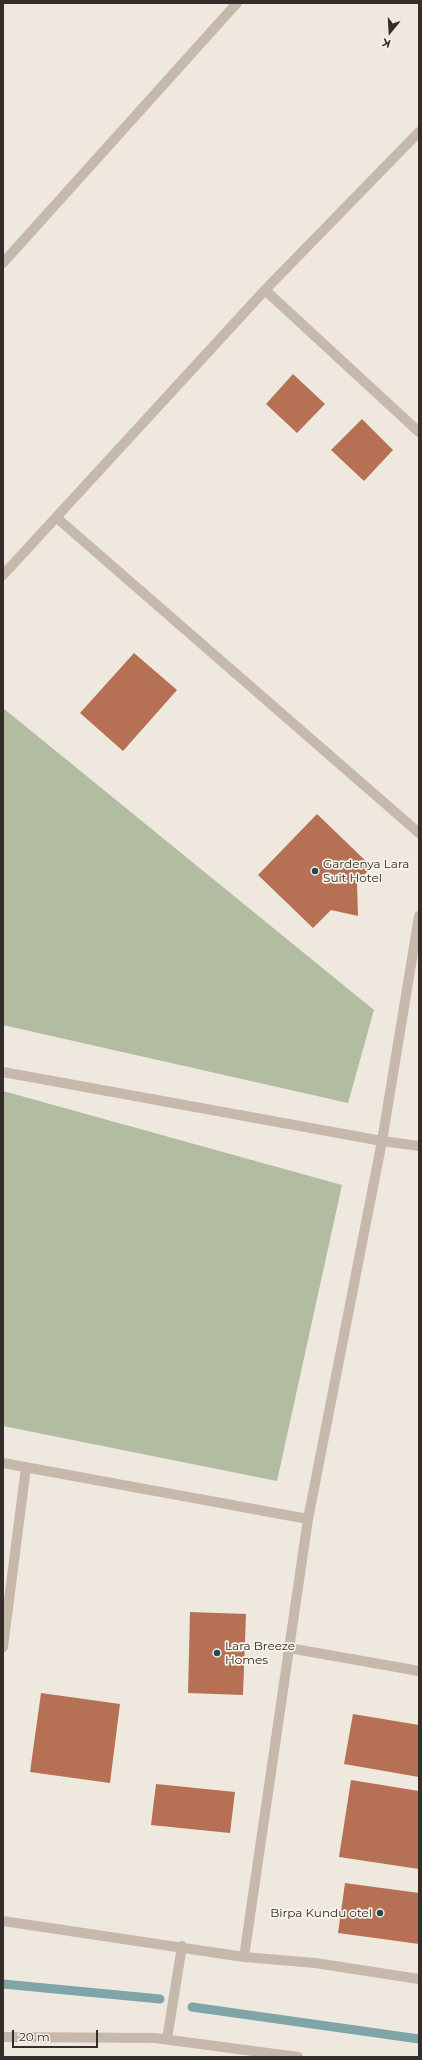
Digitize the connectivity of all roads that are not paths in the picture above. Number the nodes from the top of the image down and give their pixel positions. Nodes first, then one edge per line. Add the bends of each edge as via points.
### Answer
1 (237, 3) edge
2 (419, 132) edge
3 (3, 263) edge
4 (265, 290) junction
5 (419, 432) edge
6 (57, 518) junction
7 (3, 575) edge
8 (419, 833) edge
9 (419, 916) edge
10 (3, 1072) edge
11 (382, 1141) junction
12 (419, 1146) edge
13 (3, 1463) edge
14 (26, 1467) junction
15 (308, 1519) junction
16 (3, 1647) edge
17 (289, 1648) junction
18 (419, 1672) edge
19 (3, 1922) edge
20 (182, 1946) junction
21 (244, 1957) junction
22 (419, 1979) edge
23 (3, 2037) edge
24 (167, 2039) junction
25 (298, 2057) edge

1 - 3 street
2 - 4 street
4 - 5 street
4 - 6 street
6 - 7 street
6 - 8 street
9 - 11 street
10 - 11 street
11 - 12 street
11 - 15 street
13 - 14 street
14 - 15 street
14 - 16 street
15 - 17 street
17 - 18 street
17 - 21 street
19 - 20 street
20 - 21 street
20 - 24 street
21 - 22 street via 315,1963
23 - 24 street
24 - 25 street

